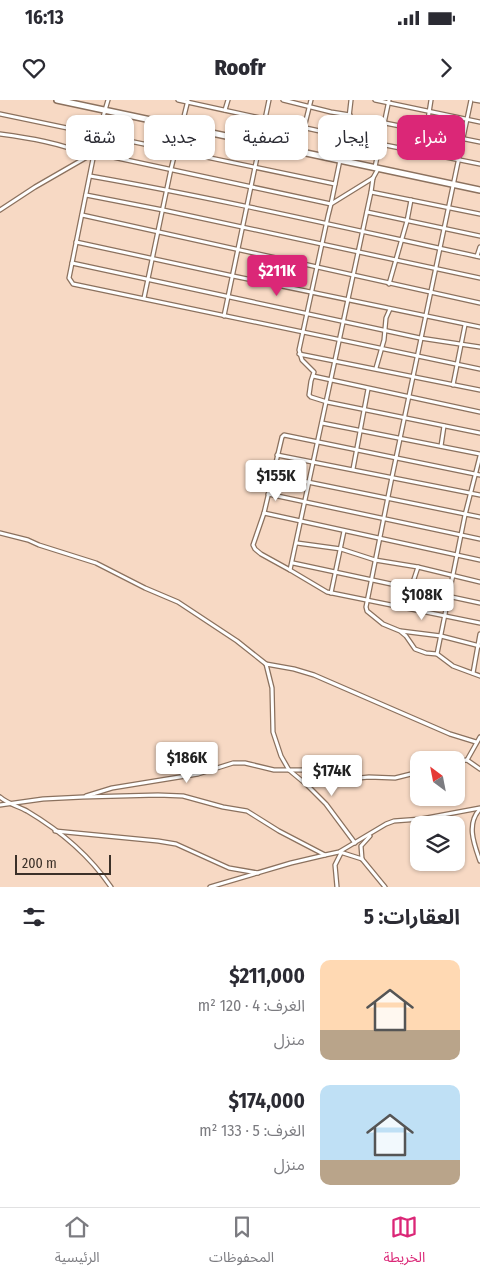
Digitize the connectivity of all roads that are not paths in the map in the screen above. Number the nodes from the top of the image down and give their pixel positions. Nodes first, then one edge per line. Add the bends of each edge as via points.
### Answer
1 (56, 100) edge
2 (108, 100) edge
3 (178, 100) edge
4 (228, 100) edge
5 (269, 100) edge
6 (283, 100) edge
7 (311, 100) edge
8 (351, 100) edge
9 (375, 100) edge
10 (431, 100) edge
11 (472, 100) edge
12 (187, 101) edge
13 (389, 101) edge
14 (480, 101) edge
15 (310, 106) junction
16 (105, 110) junction
17 (225, 110) junction
18 (430, 111) junction
19 (0, 114) edge
20 (104, 115) edge
21 (184, 115) edge
22 (247, 115) edge
23 (266, 115) edge
24 (308, 115) edge
25 (350, 115) joint
26 (386, 115) edge
27 (429, 115) edge
28 (144, 118) edge
29 (466, 119) junction
30 (480, 122) edge
31 (465, 124) edge
32 (66, 127) edge
33 (0, 134) edge
34 (465, 140) edge
35 (480, 142) edge
36 (66, 147) edge
37 (215, 158) edge
38 (80, 160) edge
39 (93, 160) edge
40 (126, 160) edge
41 (173, 160) edge
42 (256, 160) edge
43 (342, 160) joint
44 (377, 160) edge
45 (458, 160) edge
46 (462, 160) edge
47 (480, 164) edge
48 (255, 167) junction
49 (376, 168) junction
50 (171, 170) junction
51 (90, 176) junction
52 (373, 178) junction
53 (336, 184) junction
54 (452, 184) junction
55 (251, 187) junction
56 (167, 189) junction
57 (480, 190) edge
58 (371, 192) junction
59 (86, 195) junction
60 (410, 200) junction
61 (331, 204) junction
62 (246, 207) junction
63 (449, 207) junction
64 (0, 210) edge
65 (163, 210) junction
66 (367, 212) junction
67 (480, 214) edge
68 (82, 215) junction
69 (407, 221) junction
70 (326, 222) junction
71 (242, 227) junction
72 (445, 227) junction
73 (159, 231) junction
74 (363, 232) junction
75 (480, 236) edge
76 (401, 240) junction
77 (76, 242) junction
78 (322, 244) junction
79 (439, 248) junction
80 (480, 248) edge
81 (238, 250) junction
82 (359, 252) junction
83 (479, 257) edge
84 (153, 258) junction
85 (395, 259) junction
86 (72, 263) junction
87 (317, 268) junction
88 (435, 268) junction
89 (233, 276) junction
90 (354, 276) junction
91 (480, 278) edge
92 (149, 279) junction
93 (389, 284) junction
94 (311, 292) junction
95 (430, 293) junction
96 (228, 296) junction
97 (144, 298) junction
98 (348, 301) junction
99 (480, 303) edge
100 (390, 309) junction
101 (306, 312) junction
102 (224, 316) junction
103 (425, 317) junction
104 (344, 320) junction
105 (465, 324) junction
106 (480, 327) edge
107 (385, 331) junction
108 (302, 332) junction
109 (420, 338) junction
110 (340, 340) junction
111 (462, 344) junction
112 (480, 347) edge
113 (381, 348) junction
114 (299, 354) junction
115 (417, 356) junction
116 (336, 360) junction
117 (459, 364) junction
118 (376, 368) junction
119 (480, 369) edge
120 (313, 376) junction
121 (412, 377) junction
122 (332, 380) junction
123 (453, 385) junction
124 (368, 388) junction
125 (480, 390) edge
126 (408, 397) junction
127 (327, 402) junction
128 (365, 410) junction
129 (480, 412) edge
130 (404, 418) junction
131 (322, 423) junction
132 (444, 426) junction
133 (361, 430) junction
134 (480, 433) edge
135 (400, 437) junction
136 (319, 441) junction
137 (441, 446) junction
138 (357, 449) junction
139 (277, 455) junction
140 (480, 455) edge
141 (396, 457) junction
142 (314, 461) junction
143 (353, 469) junction
144 (478, 474) edge
145 (273, 475) junction
146 (392, 477) junction
147 (310, 483) junction
148 (268, 494) junction
149 (472, 494) junction
150 (480, 495) edge
151 (387, 499) junction
152 (305, 502) junction
153 (264, 513) junction
154 (465, 515) junction
155 (480, 517) edge
156 (384, 518) junction
157 (301, 522) junction
158 (344, 531) junction
159 (0, 532) edge
160 (461, 535) junction
161 (380, 539) junction
162 (480, 539) edge
163 (297, 543) junction
164 (341, 549) junction
165 (457, 555) junction
166 (375, 560) junction
167 (480, 560) edge
168 (293, 563) junction
169 (418, 567) junction
170 (290, 570) junction
171 (336, 572) junction
172 (453, 576) junction
173 (372, 580) junction
174 (480, 582) edge
175 (411, 588) junction
176 (331, 593) junction
177 (449, 595) junction
178 (367, 601) junction
179 (480, 603) edge
180 (444, 616) junction
181 (480, 623) edge
182 (400, 631) junction
183 (480, 634) edge
184 (440, 636) junction
185 (479, 645) edge
186 (437, 654) junction
187 (266, 664) junction
188 (474, 664) junction
189 (480, 666) edge
190 (473, 673) junction
191 (480, 676) edge
192 (480, 737) edge
193 (476, 742) junction
194 (467, 760) joint
195 (480, 769) edge
196 (289, 770) junction
197 (410, 774) edge
198 (0, 797) edge
199 (83, 798) junction
200 (8, 803) junction
201 (0, 805) edge
202 (480, 809) edge
203 (55, 831) junction
204 (374, 832) junction
205 (355, 843) junction
206 (340, 852) junction
207 (325, 855) junction
208 (362, 859) junction
209 (480, 862) edge
210 (258, 872) junction
211 (111, 887) edge
212 (210, 887) edge
213 (337, 887) edge
214 (385, 887) edge

1 - 16 street
2 - 16 street
3 - 12 street
4 - 17 street
5 - 23 street
6 - 15 street
7 - 15 street
8 - 25 street
9 - 13 street
10 - 18 street
11 - 14 street
11 - 29 street
12 - 17 street
12 - 21 street
13 - 18 street
13 - 26 street
15 - 24 street
15 - 25 street
16 - 20 street
16 - 28 street
17 - 22 street
18 - 27 street
18 - 29 street
19 - 32 street
29 - 30 street
29 - 31 street
33 - 36 street via 34,138
34 - 35 street
37 - 48 street
38 - 64 street
39 - 51 street
40 - 50 street
41 - 50 street
42 - 48 street
43 - 49 street
43 - 53 street
44 - 49 street
45 - 54 street
46 - 47 street
48 - 53 street
48 - 55 street
49 - 52 street
49 - 54 street
50 - 55 street
50 - 56 street
51 - 56 street
51 - 59 street
52 - 58 street
52 - 61 street
53 - 61 street
54 - 57 street
54 - 63 street
55 - 61 street
55 - 62 street
56 - 62 street
56 - 65 street
58 - 60 street
58 - 66 street
59 - 65 street
59 - 68 street
60 - 63 street
60 - 69 street
61 - 70 street
62 - 70 street
62 - 71 street
63 - 67 street
63 - 72 street
65 - 71 street
65 - 73 street
66 - 69 street
66 - 74 street
68 - 73 street
68 - 77 street
69 - 72 street
69 - 76 street
70 - 74 street
70 - 78 street
71 - 78 street
71 - 81 street
72 - 75 street
72 - 79 street
73 - 81 street
73 - 84 street
74 - 76 street
74 - 82 street
76 - 79 street
76 - 85 street
77 - 84 street
77 - 86 street
78 - 82 street
78 - 87 street
79 - 83 street
79 - 88 street
80 - 83 street
81 - 87 street
81 - 89 street
82 - 85 street
82 - 90 street
84 - 89 street
84 - 92 street
85 - 88 street
85 - 93 street
86 - 92 street
86 - 97 street via 69,278 73,284
87 - 90 street
87 - 94 street
88 - 91 street
88 - 95 street
89 - 94 street
89 - 96 street
90 - 93 street
90 - 98 street
92 - 96 street
92 - 97 street
93 - 95 street
94 - 98 street
94 - 101 street
95 - 99 street
95 - 103 street
96 - 101 street
96 - 102 street
97 - 102 street
98 - 100 street
98 - 104 street
100 - 103 street
100 - 107 street
101 - 104 street
101 - 108 street
102 - 108 street
103 - 105 street
103 - 109 street
104 - 107 street
104 - 110 street
105 - 106 street
105 - 111 street
107 - 109 street
107 - 113 street
108 - 110 street
108 - 114 street
109 - 111 street
109 - 115 street
110 - 113 street
110 - 116 street
111 - 112 street
111 - 117 street
113 - 115 street
113 - 118 street
114 - 116 street
114 - 120 street via 314,371
115 - 117 street
115 - 121 street
116 - 118 street
116 - 122 street
117 - 119 street
117 - 123 street
118 - 121 street
120 - 122 street
120 - 127 street via 309,395
121 - 123 street
121 - 126 street
122 - 124 street
122 - 127 street
123 - 125 street
124 - 126 street
124 - 128 street
126 - 129 street
126 - 130 street
127 - 128 street
127 - 131 street
128 - 130 street
128 - 133 street
130 - 132 street
130 - 135 street
131 - 133 street
131 - 136 street
132 - 134 street
132 - 137 street
133 - 135 street
133 - 138 street
135 - 137 street
135 - 141 street
136 - 138 street
136 - 139 street via 284,435
136 - 142 street
137 - 140 street
138 - 141 street
138 - 143 street
139 - 142 street
139 - 145 street
140 - 144 street
141 - 144 street
141 - 146 street
142 - 143 street
142 - 147 street
143 - 146 street
144 - 149 street
145 - 147 street
145 - 148 street
146 - 149 street
146 - 151 street
147 - 151 street
147 - 152 street
148 - 152 street
148 - 153 street
149 - 150 street
149 - 154 street
151 - 154 street
151 - 156 street
152 - 156 street
152 - 157 street
153 - 157 street
153 - 170 street via 254,540 255,550
154 - 155 street
154 - 160 street
156 - 160 street
156 - 161 street
157 - 158 street
157 - 163 street
158 - 161 street
158 - 164 street
159 - 187 street via 94,562 178,602
160 - 162 street
160 - 165 street
161 - 165 street
161 - 166 street
163 - 164 street
163 - 168 street
164 - 166 street
164 - 171 street
165 - 167 street
165 - 172 street
166 - 169 street
166 - 173 street
168 - 170 street
168 - 171 street
169 - 172 street
169 - 175 street
170 - 176 street
171 - 173 street
171 - 176 street
172 - 174 street
172 - 177 street
173 - 175 street
173 - 178 street
175 - 177 street
176 - 178 street
177 - 179 street
177 - 180 street
178 - 180 street
178 - 182 street via 368,612 383,624
180 - 181 street
180 - 184 street
182 - 184 street
182 - 186 street via 415,649
183 - 185 street
184 - 185 street
184 - 186 street
185 - 188 street
186 - 190 street via 453,666
187 - 193 street via 314,675 450,734
187 - 196 street via 272,688 273,732
188 - 189 street
188 - 190 street
190 - 191 street
192 - 193 street
193 - 194 street
194 - 195 street
196 - 197 street via 349,779
196 - 199 street via 234,763 198,774 112,788
196 - 205 street via 326,804
198 - 200 street
199 - 200 street
199 - 207 street via 158,795 192,798 247,811
200 - 201 street
200 - 203 street via 27,811
202 - 204 street via 394,821
202 - 209 street via 473,818 472,827
203 - 210 street via 176,844 228,868
203 - 211 street via 94,864
204 - 205 street
204 - 208 street via 361,846
205 - 206 street
206 - 207 street
206 - 208 street
206 - 213 street via 335,865
207 - 210 street
208 - 214 street
210 - 212 street

